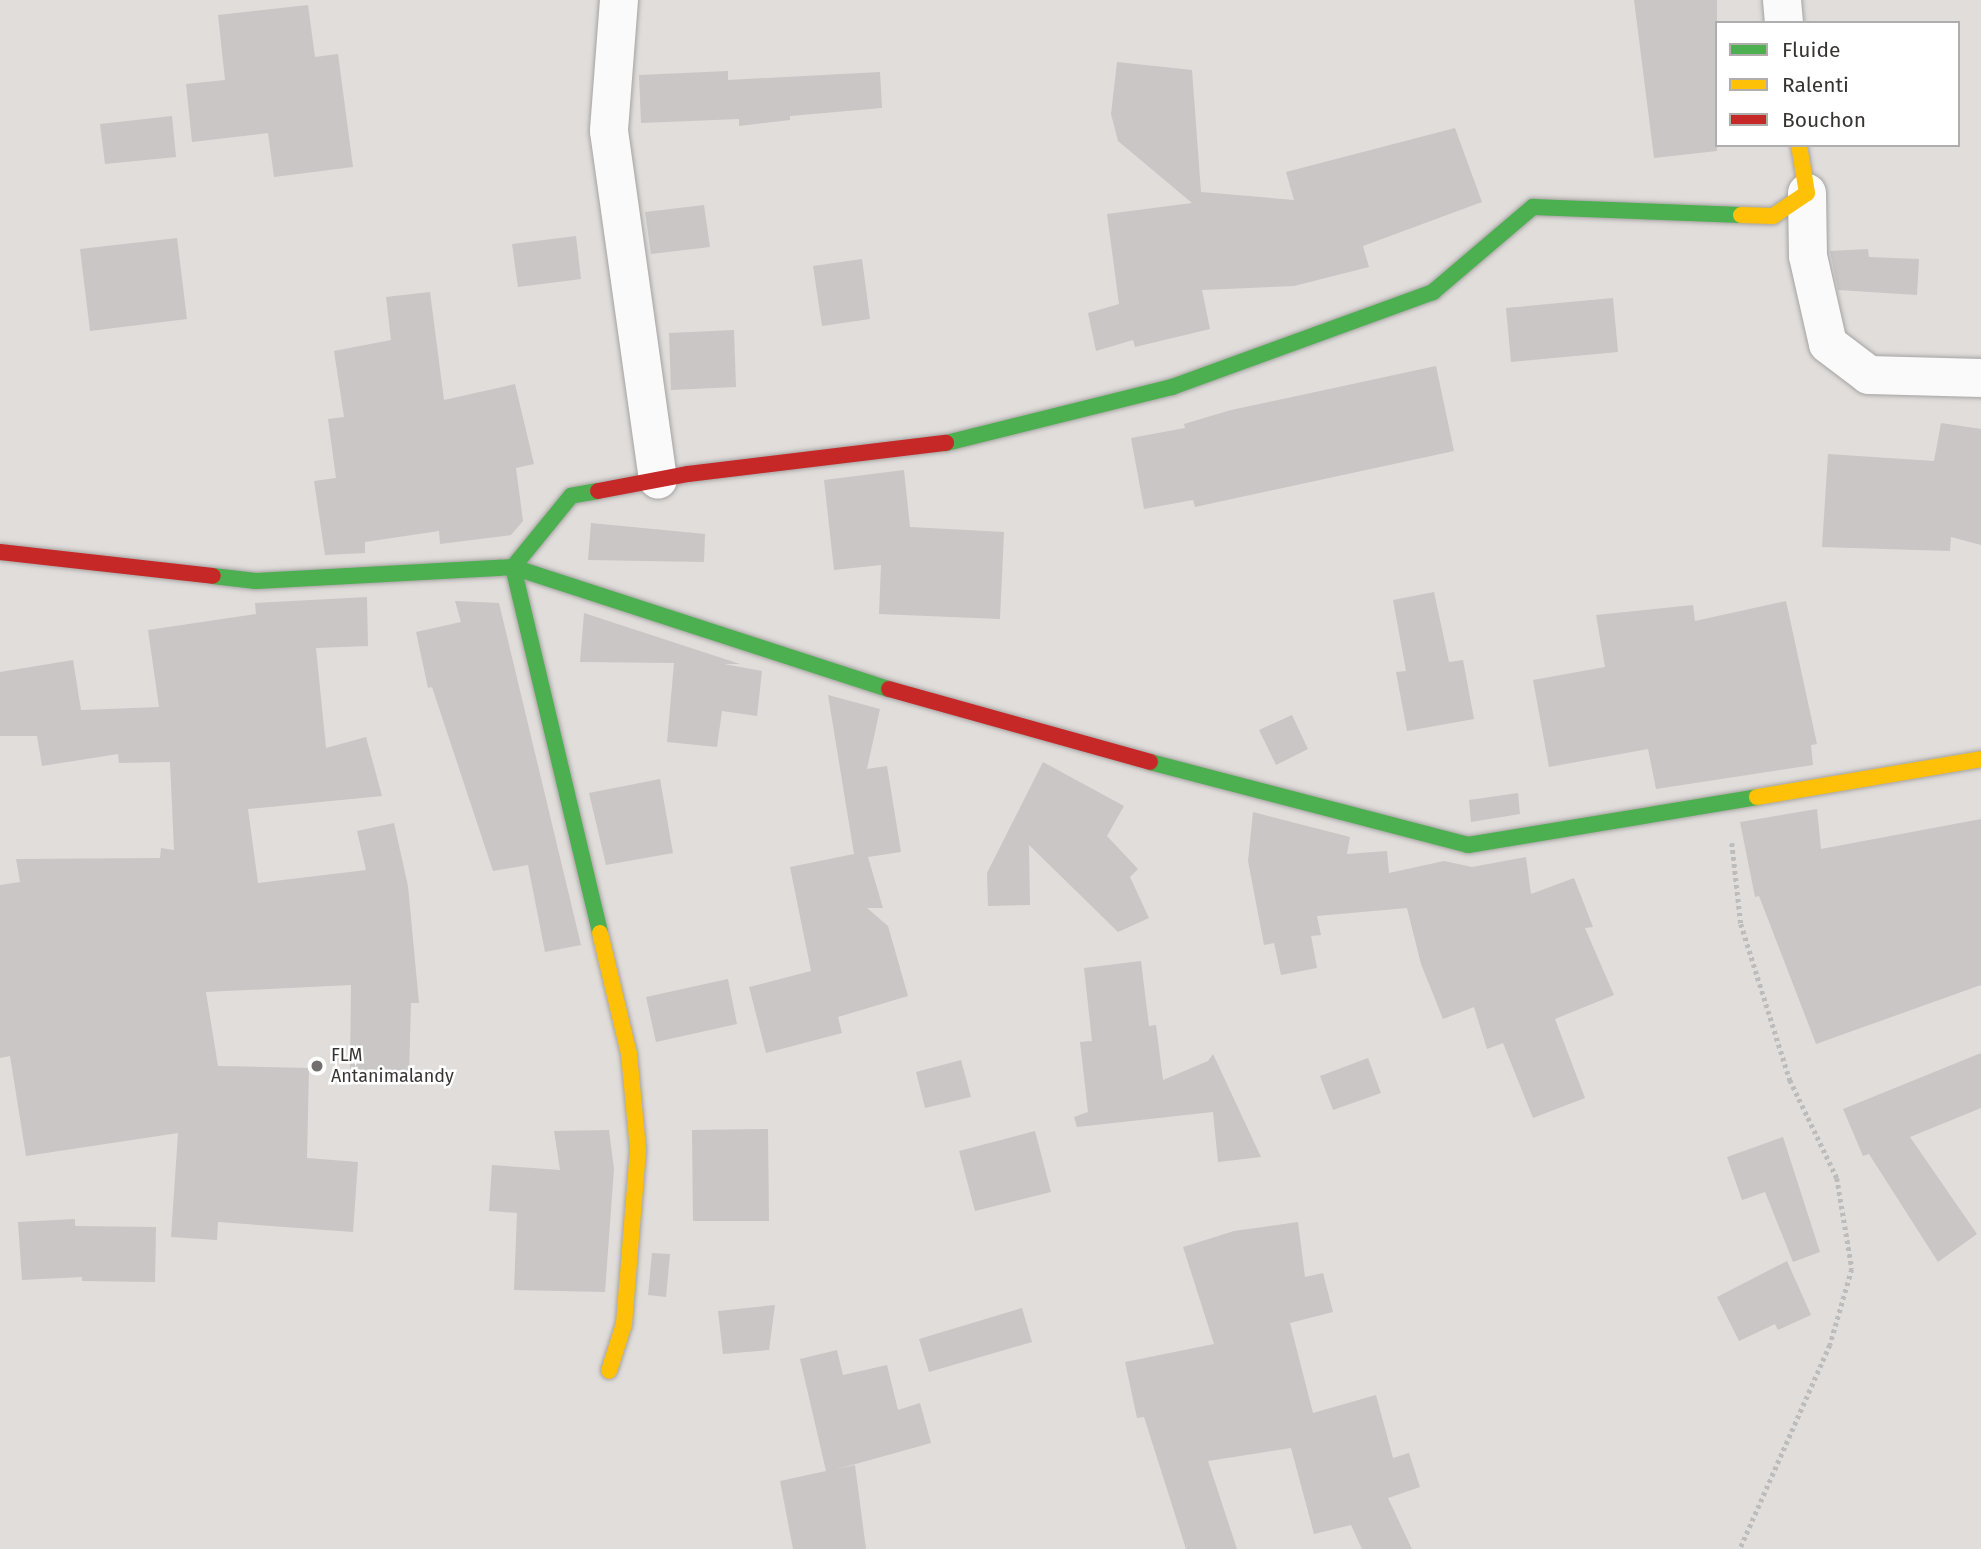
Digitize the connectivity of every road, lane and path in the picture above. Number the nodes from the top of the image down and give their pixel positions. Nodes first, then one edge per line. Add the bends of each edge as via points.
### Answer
1 (618, 0) edge
2 (1783, 0) edge
3 (1784, 21) edge
4 (1799, 147) edge
5 (1807, 193) junction
6 (1981, 378) edge
7 (658, 480) junction
8 (0, 552) edge
9 (513, 567) junction
10 (1981, 759) edge
11 (1728, 804) junction
12 (609, 1371) dead end
13 (1740, 1549) edge

1 - 7 street via 609,131
2 - 3 street
4 - 5 street
5 - 6 street via 1808,256 1828,344 1869,375
5 - 7 street via 1773,216 1533,207 1433,292 1172,387 955,442
7 - 9 street via 571,496
8 - 9 street via 256,581
9 - 11 street via 962,713 1468,845
9 - 12 street via 629,1054 638,1150 624,1324
10 - 11 street
11 - 13 path via 1741,924 1790,1080 1837,1178 1852,1269 1830,1345

